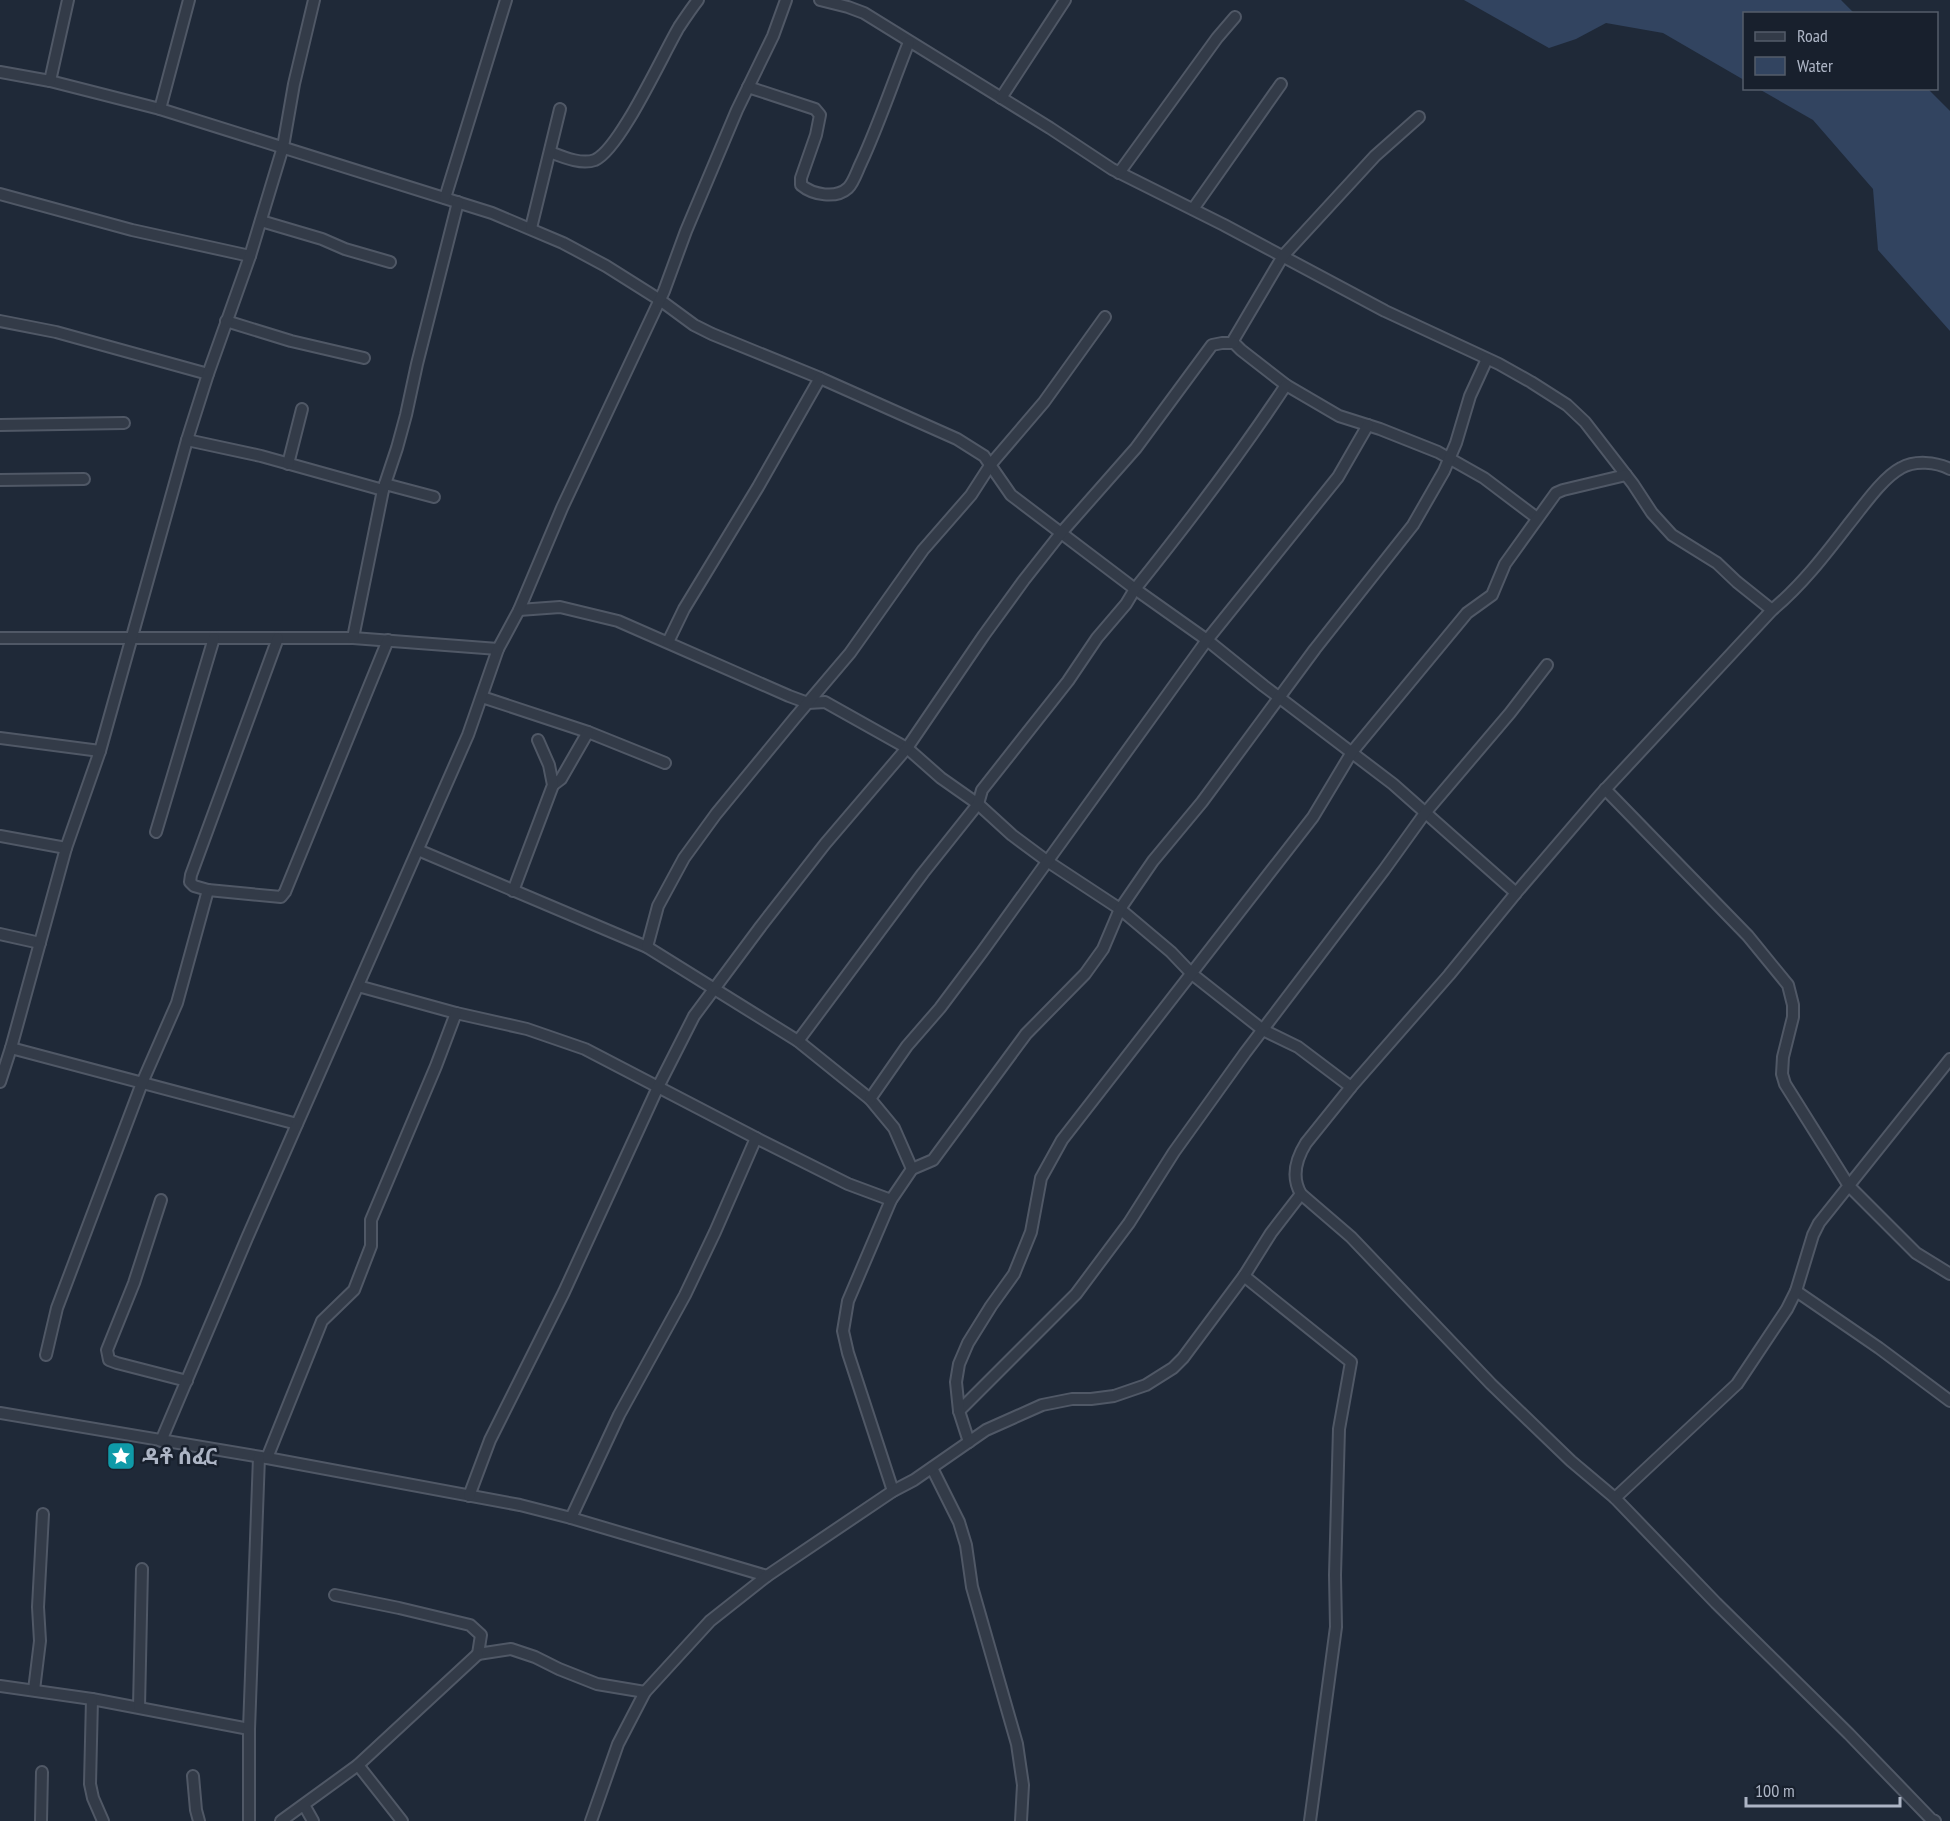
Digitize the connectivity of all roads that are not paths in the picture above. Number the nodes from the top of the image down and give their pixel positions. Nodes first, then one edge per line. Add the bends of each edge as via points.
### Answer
1 (68, 0) edge
2 (189, 0) edge
3 (314, 0) edge
4 (506, 0) edge
5 (698, 0) edge
6 (786, 0) edge
7 (820, 0) edge
8 (1065, 0) edge
9 (1235, 17) dead end
10 (909, 42) junction
11 (0, 72) edge
12 (50, 81) junction
13 (1281, 84) dead end
14 (748, 87) junction
15 (1001, 98) junction
16 (160, 109) junction
17 (560, 109) dead end
18 (1419, 117) dead end
19 (283, 147) junction
20 (550, 152) junction
21 (1119, 173) junction
22 (0, 195) edge
23 (446, 198) junction
24 (458, 202) junction
25 (1193, 209) junction
26 (261, 221) junction
27 (531, 228) junction
28 (250, 256) junction
29 (1283, 256) junction
30 (390, 262) dead end
31 (660, 300) junction
32 (1105, 318) dead end
33 (0, 321) edge
34 (226, 321) junction
35 (1234, 343) junction
36 (364, 358) dead end
37 (1487, 358) junction
38 (208, 374) junction
39 (820, 378) junction
40 (1286, 385) junction
41 (302, 409) dead end
42 (124, 423) dead end
43 (0, 424) edge
44 (1368, 425) junction
45 (187, 440) junction
46 (1449, 458) junction
47 (288, 464) junction
48 (990, 465) junction
49 (1950, 469) edge
50 (1626, 475) junction
51 (84, 479) dead end
52 (0, 480) edge
53 (384, 487) junction
54 (434, 497) dead end
55 (1537, 518) junction
56 (1061, 533) junction
57 (1135, 590) junction
58 (519, 610) junction
59 (1772, 610) junction
60 (0, 638) edge
61 (132, 638) junction
62 (214, 638) junction
63 (278, 638) junction
64 (353, 638) junction
65 (388, 640) junction
66 (1207, 640) junction
67 (668, 642) junction
68 (498, 649) junction
69 (1547, 665) dead end
70 (482, 697) junction
71 (1280, 698) junction
72 (808, 703) junction
73 (588, 732) junction
74 (0, 738) edge
75 (538, 740) dead end
76 (907, 748) junction
77 (100, 752) junction
78 (1352, 752) junction
79 (665, 763) dead end
80 (553, 785) junction
81 (1605, 789) junction
82 (978, 804) junction
83 (1425, 813) junction
84 (156, 832) dead end
85 (0, 836) edge
86 (66, 848) junction
87 (418, 850) junction
88 (1047, 861) junction
89 (208, 890) junction
90 (513, 891) junction
91 (1516, 893) junction
92 (1120, 909) junction
93 (0, 934) edge
94 (40, 943) junction
95 (647, 947) junction
96 (1192, 974) junction
97 (358, 986) junction
98 (714, 988) junction
99 (456, 1013) junction
100 (1263, 1030) junction
101 (798, 1041) junction
102 (11, 1048) junction
103 (1950, 1059) edge
104 (0, 1082) edge
105 (142, 1083) junction
106 (658, 1087) junction
107 (1351, 1087) junction
108 (870, 1099) junction
109 (297, 1124) junction
110 (756, 1138) junction
111 (912, 1169) junction
112 (1849, 1186) junction
113 (1301, 1194) junction
114 (161, 1200) dead end
115 (891, 1200) junction
116 (1950, 1274) edge
117 (1244, 1276) junction
118 (1796, 1291) junction
119 (46, 1355) dead end
120 (187, 1381) junction
121 (1950, 1401) edge
122 (959, 1411) junction
123 (0, 1413) edge
124 (161, 1442) junction
125 (969, 1442) junction
126 (263, 1458) junction
127 (932, 1468) junction
128 (893, 1491) junction
129 (469, 1496) junction
130 (1615, 1498) junction
131 (44, 1514) dead end
132 (571, 1518) junction
133 (142, 1569) dead end
134 (766, 1576) junction
135 (335, 1595) dead end
136 (478, 1654) junction
137 (0, 1689) edge
138 (34, 1690) junction
139 (645, 1692) junction
140 (92, 1699) junction
141 (139, 1707) junction
142 (249, 1729) junction
143 (358, 1765) junction
144 (42, 1772) dead end
145 (193, 1776) dead end
146 (304, 1805) junction
147 (1933, 1820) edge
148 (41, 1821) edge
149 (103, 1821) edge
150 (199, 1821) edge
151 (249, 1821) edge
152 (281, 1821) edge
153 (313, 1821) edge
154 (402, 1821) edge
155 (591, 1821) edge
156 (1021, 1821) edge
157 (1310, 1821) edge

1 - 12 street
2 - 16 street
3 - 19 street
4 - 23 street
5 - 20 street via 603,155 584,162
6 - 14 street
7 - 10 street via 864,14
8 - 15 street
9 - 21 street
10 - 14 street via 850,186 833,195 801,185 820,115
10 - 15 street
11 - 12 street
12 - 16 street
13 - 25 street
14 - 31 street
15 - 21 street
16 - 19 street
17 - 20 street
18 - 29 street via 1374,156
19 - 23 street
19 - 26 street
20 - 27 street
21 - 25 street
22 - 28 street
23 - 24 street
24 - 27 street
24 - 53 street via 403,426
25 - 29 street
26 - 28 street
26 - 30 street
27 - 31 street via 606,266
28 - 34 street
29 - 35 street
29 - 37 street via 1384,311
31 - 39 street via 712,334
31 - 58 street via 562,508
32 - 48 street via 1044,402
33 - 38 street via 56,332
34 - 36 street
34 - 38 street
35 - 40 street
35 - 56 street via 1212,345 1136,448
37 - 46 street
37 - 50 street via 1567,405
38 - 45 street
39 - 48 street via 957,439
39 - 67 street
40 - 44 street via 1338,416
40 - 57 street via 1201,506
41 - 47 street
42 - 43 street
44 - 46 street
44 - 66 street via 1338,477
45 - 47 street
45 - 61 street
46 - 55 street via 1484,478
46 - 71 street via 1413,525
47 - 53 street
48 - 56 street via 1011,495
48 - 72 street via 971,495 924,550 850,653
49 - 59 street via 1918,463 1901,468 1873,493 1817,564
50 - 55 street via 1559,491
50 - 59 street via 1672,536 1717,563
51 - 52 street
53 - 54 street
53 - 64 street
55 - 78 street via 1505,564 1492,595 1467,613
56 - 57 street
56 - 76 street via 984,635
57 - 66 street
57 - 82 street via 982,790
58 - 67 street via 560,607 618,621
58 - 68 street
59 - 81 street
60 - 61 street
61 - 62 street
61 - 77 street
62 - 63 street
62 - 84 street
63 - 64 street
63 - 89 street via 191,875 194,886
64 - 65 street
65 - 68 street
65 - 89 street via 285,892 280,897
66 - 71 street
66 - 88 street
67 - 72 street
68 - 70 street
69 - 83 street
70 - 73 street
70 - 87 street
71 - 78 street
71 - 92 street
72 - 76 street via 825,702
72 - 95 street via 684,858 658,906
73 - 79 street
73 - 80 street via 561,779
74 - 77 street
75 - 80 street
76 - 82 street
76 - 98 street via 825,844
77 - 86 street
78 - 83 street
78 - 96 street via 1313,817
80 - 90 street
81 - 91 street
81 - 112 street via 1748,936 1788,986 1793,1017 1782,1057 1785,1084
82 - 88 street
82 - 101 street
83 - 91 street
83 - 100 street
85 - 86 street
86 - 94 street
87 - 90 street
87 - 97 street
88 - 92 street
88 - 108 street
89 - 105 street via 177,1003
90 - 95 street
91 - 107 street
92 - 96 street
92 - 111 street via 1103,949 1085,974 1026,1034 933,1160
93 - 94 street
94 - 102 street
95 - 98 street
96 - 100 street
96 - 122 street via 1062,1140 1041,1178 1031,1232 1014,1274 968,1343 959,1364
97 - 99 street
97 - 109 street
98 - 101 street
98 - 106 street via 694,1016
99 - 106 street via 527,1029 585,1049
99 - 126 street via 371,1220 372,1246 354,1290 322,1321
100 - 107 street via 1298,1047
100 - 122 street via 1076,1294
101 - 108 street
102 - 104 street
102 - 105 street
103 - 112 street
105 - 109 street
105 - 119 street via 57,1308
106 - 110 street
106 - 129 street via 564,1292 490,1440
107 - 113 street via 1300,1152 1295,1172
108 - 111 street via 894,1128
109 - 120 street
110 - 115 street via 848,1184
110 - 132 street via 690,1285 619,1415
111 - 115 street
112 - 116 street via 1917,1253
112 - 118 street via 1813,1235
113 - 117 street
113 - 130 street via 1351,1237 1491,1384
114 - 120 street via 107,1350 109,1360
115 - 128 street via 848,1301 843,1331
117 - 125 street via 1183,1358 1160,1377 1114,1396 1042,1405 986,1430
117 - 157 street via 1351,1362 1339,1429 1336,1627
118 - 121 street
118 - 130 street via 1737,1384
120 - 124 street
122 - 125 street
123 - 124 street
124 - 126 street
125 - 127 street
126 - 129 street
126 - 142 street
127 - 128 street
127 - 156 street via 963,1534 972,1587 1017,1744 1023,1785
128 - 134 street
129 - 132 street
130 - 147 street
131 - 138 street via 40,1641
132 - 134 street
133 - 141 street
134 - 139 street via 710,1621
135 - 136 street via 470,1625 481,1635
136 - 139 street via 511,1649 597,1684
136 - 143 street
137 - 138 street
138 - 140 street
139 - 155 street via 618,1744
140 - 141 street
140 - 149 street via 90,1784
141 - 142 street
142 - 151 street
143 - 146 street
143 - 154 street
144 - 148 street
145 - 150 street
146 - 152 street
146 - 153 street

